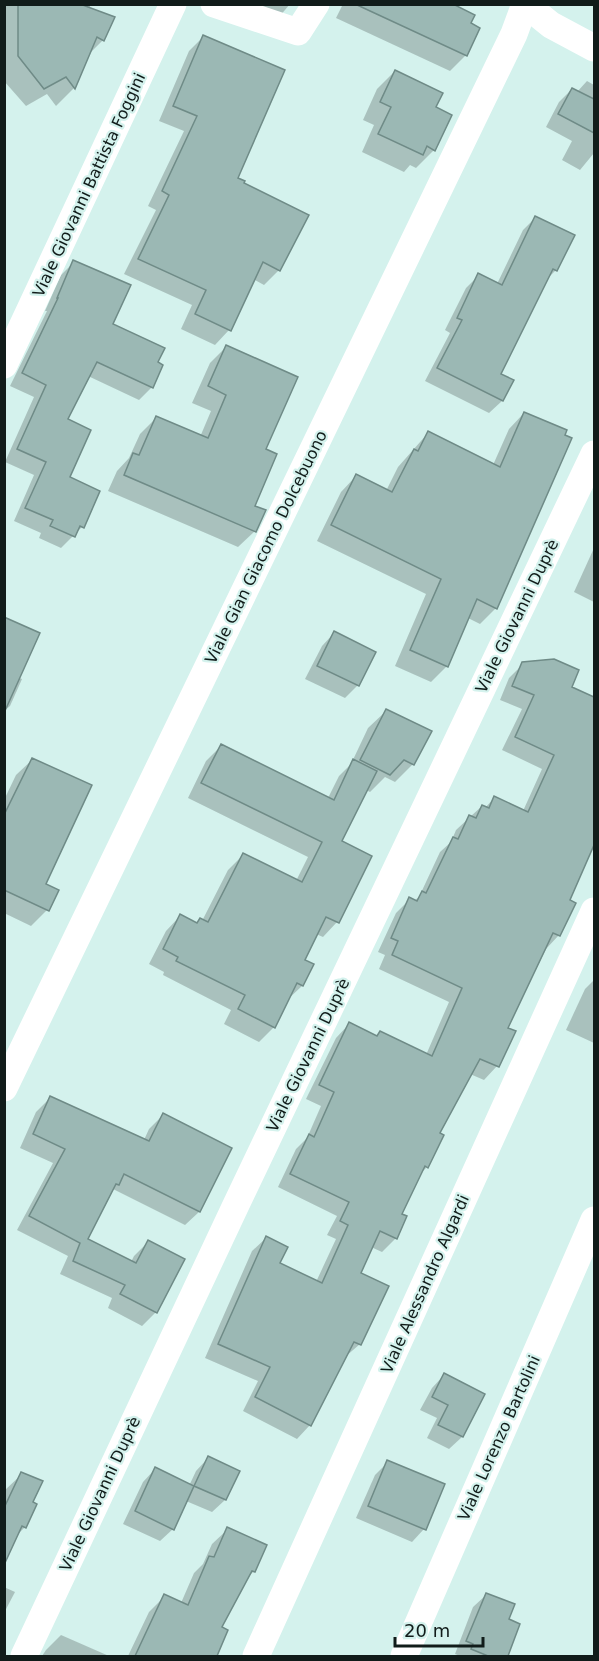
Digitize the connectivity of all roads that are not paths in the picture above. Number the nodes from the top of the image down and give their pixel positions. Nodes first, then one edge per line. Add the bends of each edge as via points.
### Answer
1 (173, 4) edge
2 (214, 4) edge
3 (316, 4) edge
4 (525, 4) edge
5 (557, 15) edge
6 (594, 48) edge
7 (4, 365) edge
8 (594, 454) edge
9 (594, 911) edge
10 (4, 1088) edge
11 (594, 1220) edge
12 (24, 1656) edge
13 (256, 1656) edge
14 (404, 1656) edge

1 - 7 street, Viale Giovanni Battista Foggini
2 - 3 street via 298,32
4 - 5 street
4 - 10 street, Viale Gian Giacomo Dolcebuono via 514,34
5 - 6 street
8 - 12 street, Viale Giovanni Duprè
9 - 13 street, Viale Alessandro Algardi
11 - 14 street, Viale Lorenzo Bartolini

